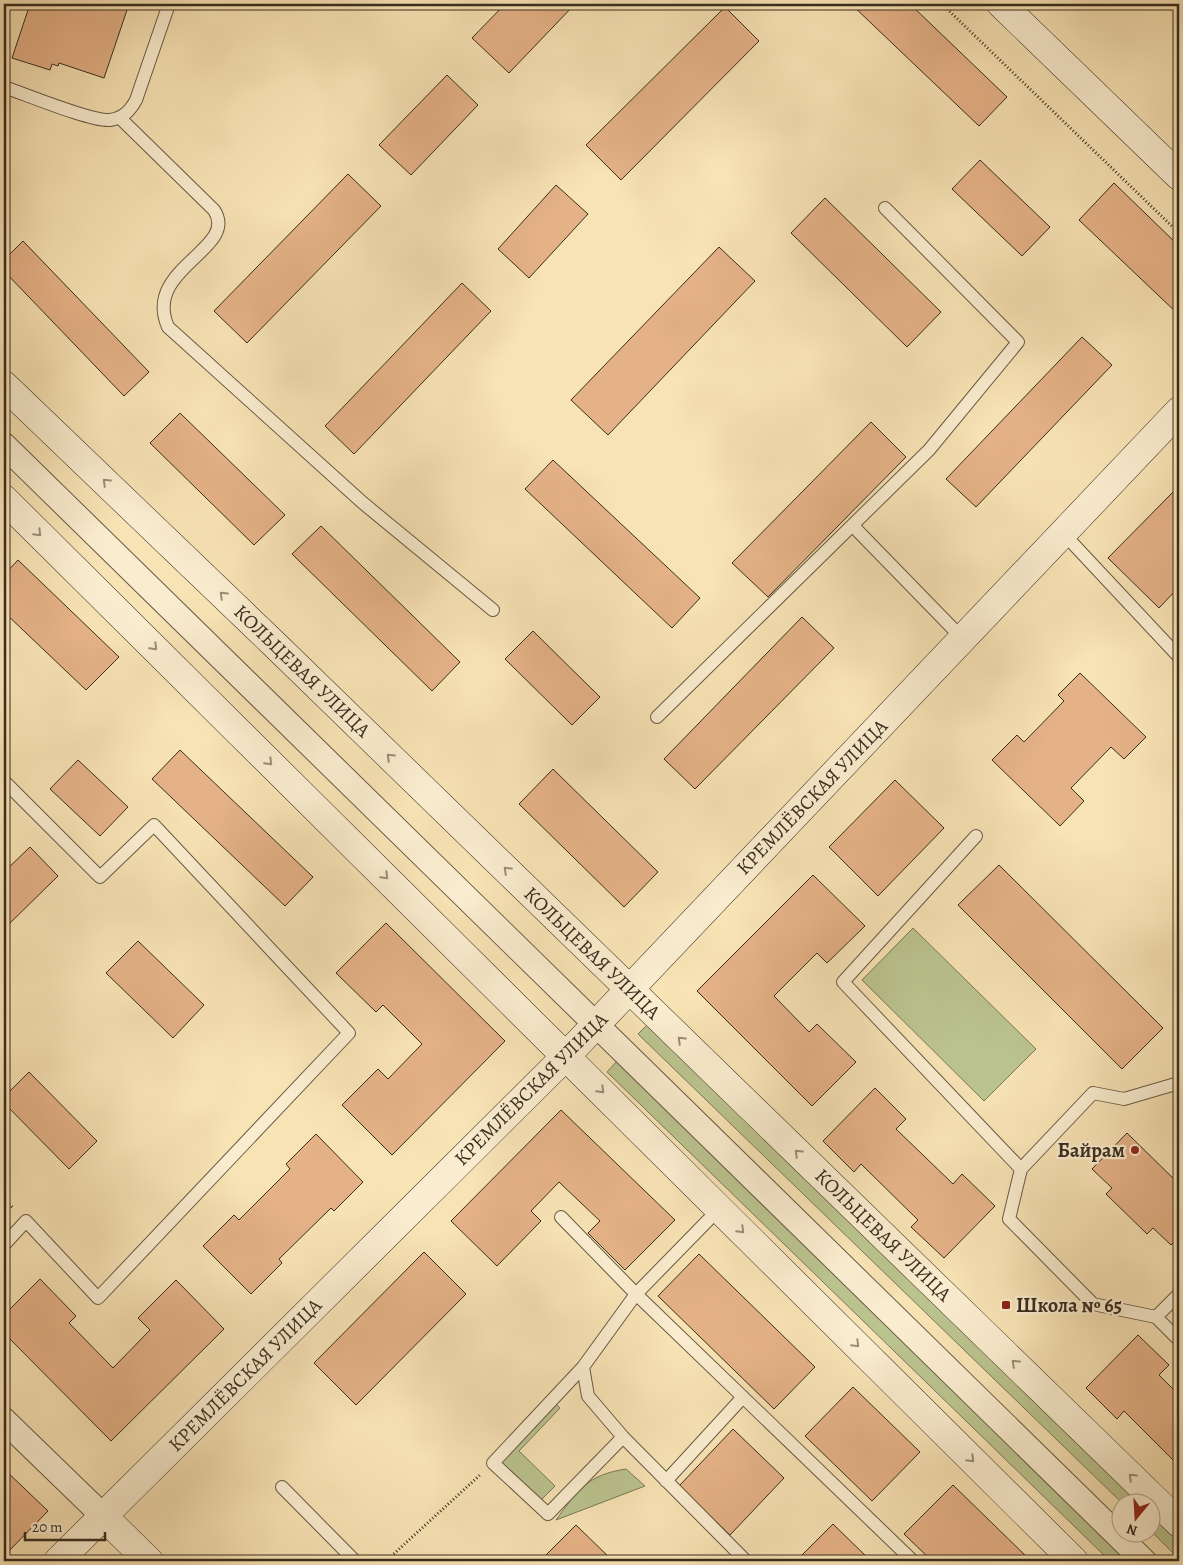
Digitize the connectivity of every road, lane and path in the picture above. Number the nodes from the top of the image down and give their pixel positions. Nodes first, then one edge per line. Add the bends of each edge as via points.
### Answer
1 (169, 4) edge
2 (942, 4) edge
3 (1000, 4) edge
4 (4, 87) edge
5 (120, 118) junction
6 (1179, 176) edge
7 (886, 208) dead end
8 (1179, 233) edge
9 (4, 385) edge
10 (1179, 411) edge
11 (4, 445) edge
12 (4, 499) edge
13 (853, 526) junction
14 (1063, 534) junction
15 (493, 610) dead end
16 (962, 639) junction
17 (1179, 657) edge
18 (657, 717) dead end
19 (4, 780) edge
20 (976, 836) dead end
21 (629, 989) junction
22 (595, 1025) junction
23 (566, 1056) junction
24 (1179, 1083) edge
25 (1021, 1169) junction
26 (720, 1208) junction
27 (560, 1217) dead end
28 (4, 1245) edge
29 (636, 1294) junction
30 (1179, 1294) edge
31 (1156, 1317) junction
32 (1179, 1340) edge
33 (583, 1367) junction
34 (743, 1397) junction
35 (4, 1420) edge
36 (623, 1437) junction
37 (493, 1463) junction
38 (666, 1481) junction
39 (282, 1487) dead end
40 (103, 1516) junction
41 (1179, 1523) edge
42 (58, 1561) edge
43 (148, 1561) edge
44 (355, 1561) edge
45 (386, 1561) edge
46 (746, 1561) edge
47 (913, 1561) edge
48 (1074, 1561) edge
49 (1144, 1561) edge

1 - 5 lane via 136,100
2 - 8 path
3 - 6 main road
4 - 5 lane via 98,119
5 - 15 lane via 214,210 219,221 217,234 166,290 163,311 168,328 363,503
7 - 13 lane via 1018,342 929,450
21 -> 9 main road, КОЛЬЦЕВАЯ УЛИЦА
10 - 14 main road, КРЕМЛЁВСКАЯ УЛИЦА
11 - 22 street
12 -> 23 main road
13 - 16 lane
13 - 18 lane
14 - 16 main road, КРЕМЛЁВСКАЯ УЛИЦА
14 - 17 lane
16 - 21 main road, КРЕМЛЁВСКАЯ УЛИЦА
19 - 28 lane via 100,877 154,825 349,1033 98,1298 26,1221
20 - 25 lane via 843,982
21 - 22 main road, КРЕМЛЁВСКАЯ УЛИЦА
41 -> 21 main road, КОЛЬЦЕВАЯ УЛИЦА
22 - 23 main road, КРЕМЛЁВСКАЯ УЛИЦА
22 - 49 street
23 -> 26 main road
23 - 40 main road, КРЕМЛЁВСКАЯ УЛИЦА
24 - 25 lane via 1124,1099 1092,1093
25 - 31 lane via 1009,1219 1093,1304
26 - 29 lane
26 -> 48 main road
27 - 29 lane
29 - 33 lane
29 - 34 lane
30 - 31 lane
31 - 32 lane
33 - 36 lane via 588,1396
33 - 37 lane
34 - 38 lane
34 - 47 lane
35 - 40 street
36 - 37 lane via 548,1514
36 - 38 lane
37 - 45 path
38 - 46 lane
39 - 44 lane
40 - 42 main road, КРЕМЛЁВСКАЯ УЛИЦА
40 - 43 main road

